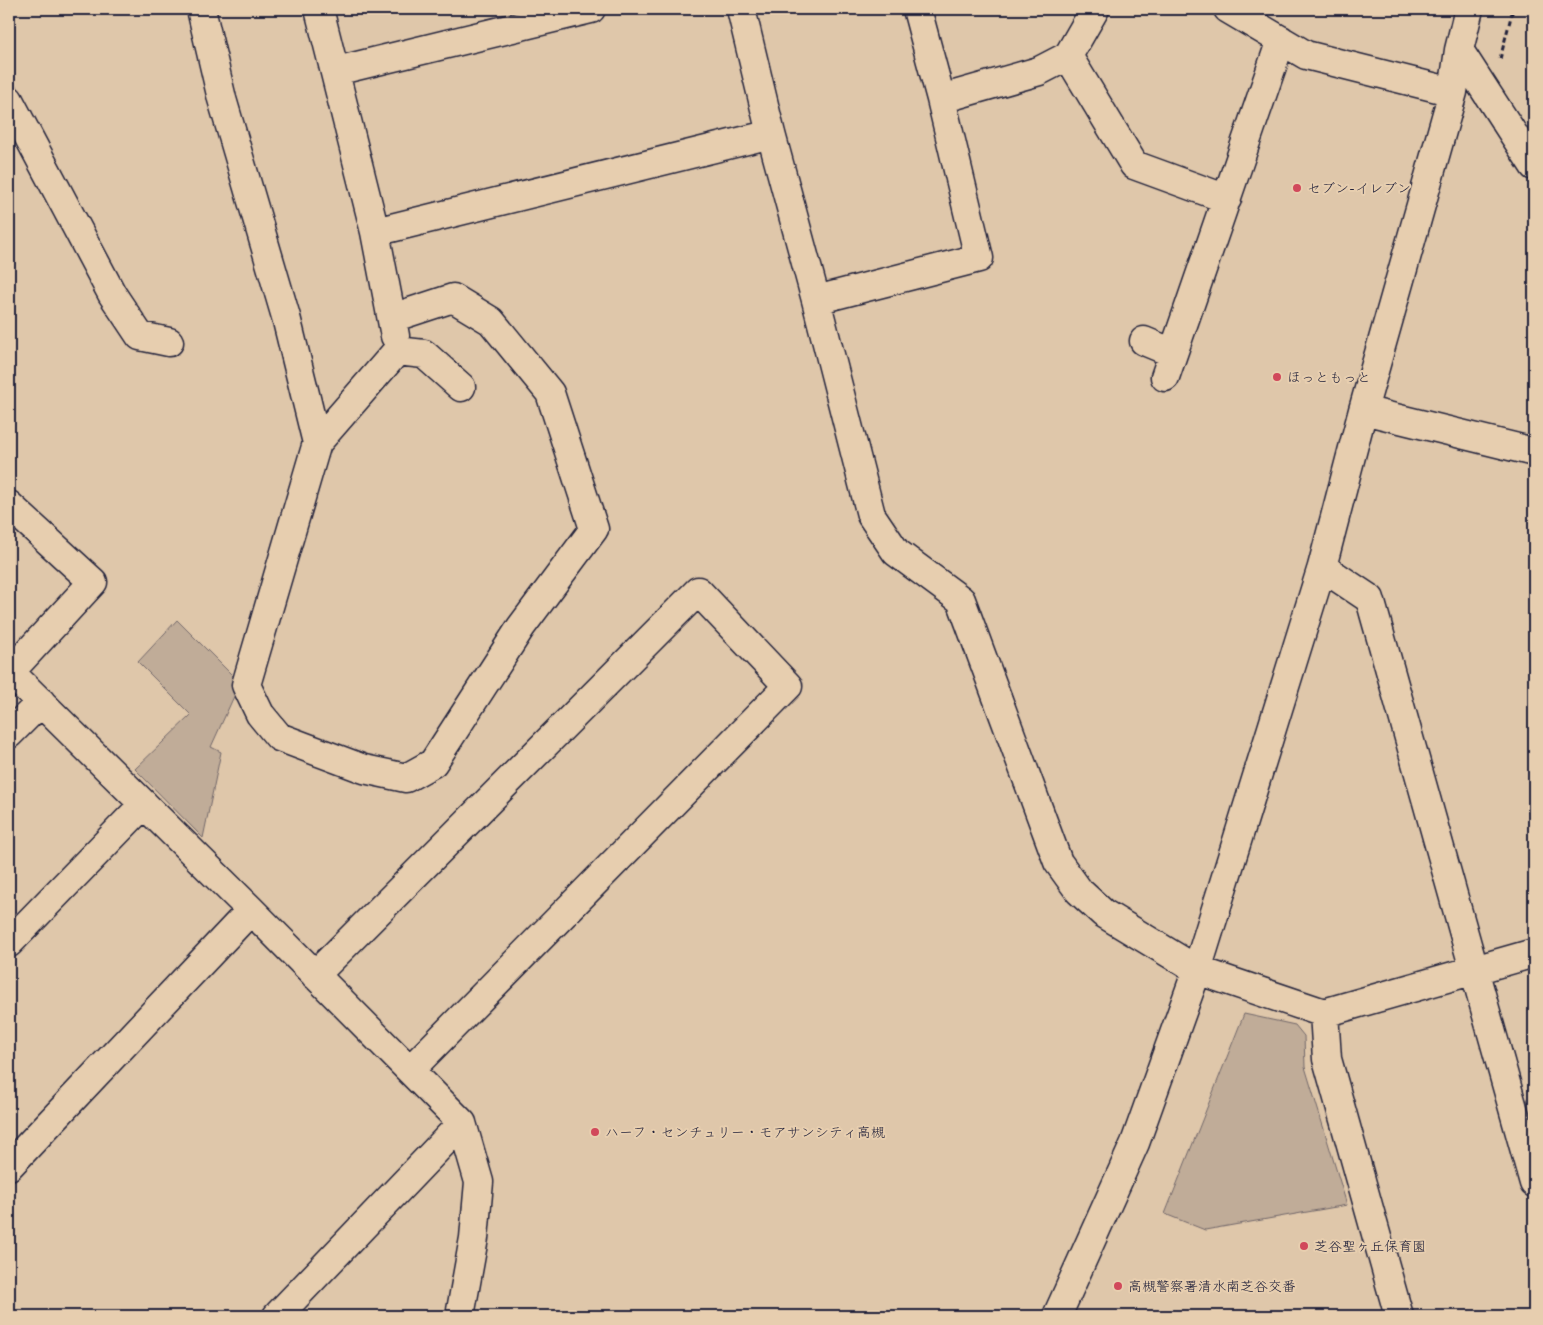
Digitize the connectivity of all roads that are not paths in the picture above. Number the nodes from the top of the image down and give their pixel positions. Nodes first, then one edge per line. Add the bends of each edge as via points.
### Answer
1 (201, 9) edge
2 (320, 9) edge
3 (591, 9) edge
4 (740, 9) edge
5 (916, 9) edge
6 (1095, 9) edge
7 (1228, 9) edge
8 (1469, 9) edge
9 (1281, 40) junction
10 (1459, 50) junction
11 (1068, 56) junction
12 (336, 71) junction
13 (1453, 92) junction
14 (941, 99) junction
15 (9, 100) edge
16 (772, 134) junction
17 (1534, 166) edge
18 (1227, 199) junction
19 (375, 232) junction
20 (816, 300) junction
21 (392, 318) junction
22 (1144, 341) dead end
23 (169, 342) dead end
24 (397, 351) junction
25 (460, 386) dead end
26 (1363, 410) junction
27 (317, 443) junction
28 (1534, 452) edge
29 (9, 505) edge
30 (1322, 567) junction
31 (9, 671) edge
32 (41, 702) junction
33 (9, 734) edge
34 (144, 804) junction
35 (251, 910) junction
36 (9, 943) edge
37 (1534, 953) edge
38 (1197, 970) junction
39 (1474, 970) junction
40 (316, 975) junction
41 (1324, 1014) junction
42 (410, 1070) junction
43 (462, 1123) junction
44 (9, 1166) edge
45 (1534, 1183) edge
46 (277, 1316) edge
47 (460, 1316) edge
48 (1057, 1316) edge
49 (1400, 1316) edge

1 - 27 street via 222,99 286,317
2 - 12 street
3 - 12 street
4 - 16 street
5 - 14 street
6 - 11 street
7 - 9 street
8 - 10 street
9 - 13 street via 1306,55
9 - 18 street
10 - 13 street
10 - 17 street
11 - 14 street via 1039,71
11 - 18 street via 1134,165
12 - 19 street
13 - 26 street
14 - 20 street via 979,258
15 - 23 street via 112,294 140,336
16 - 19 street
16 - 20 street
18 - 22 street via 1169,365
19 - 21 street
20 - 38 street via 872,515 896,552 961,600 1058,862 1079,891 1103,913
21 - 24 street
21 - 27 street via 453,298 491,322 550,394 594,529 521,627 434,763 406,778 364,769 279,737 260,714 246,686
24 - 25 street via 424,354
24 - 27 street
26 - 28 street
26 - 30 street
29 - 31 street via 93,582
30 - 38 street
30 - 39 street via 1370,599
31 - 32 street
32 - 33 street
32 - 34 street
34 - 35 street
34 - 36 street
35 - 40 street
35 - 44 street
37 - 39 street
38 - 41 street
38 - 48 street via 1135,1143
39 - 41 street
39 - 45 street
40 - 42 street
40 - 42 street via 698,591 788,686
41 - 49 street via 1327,1059
42 - 43 street
43 - 46 street
43 - 47 street via 479,1182 474,1238

